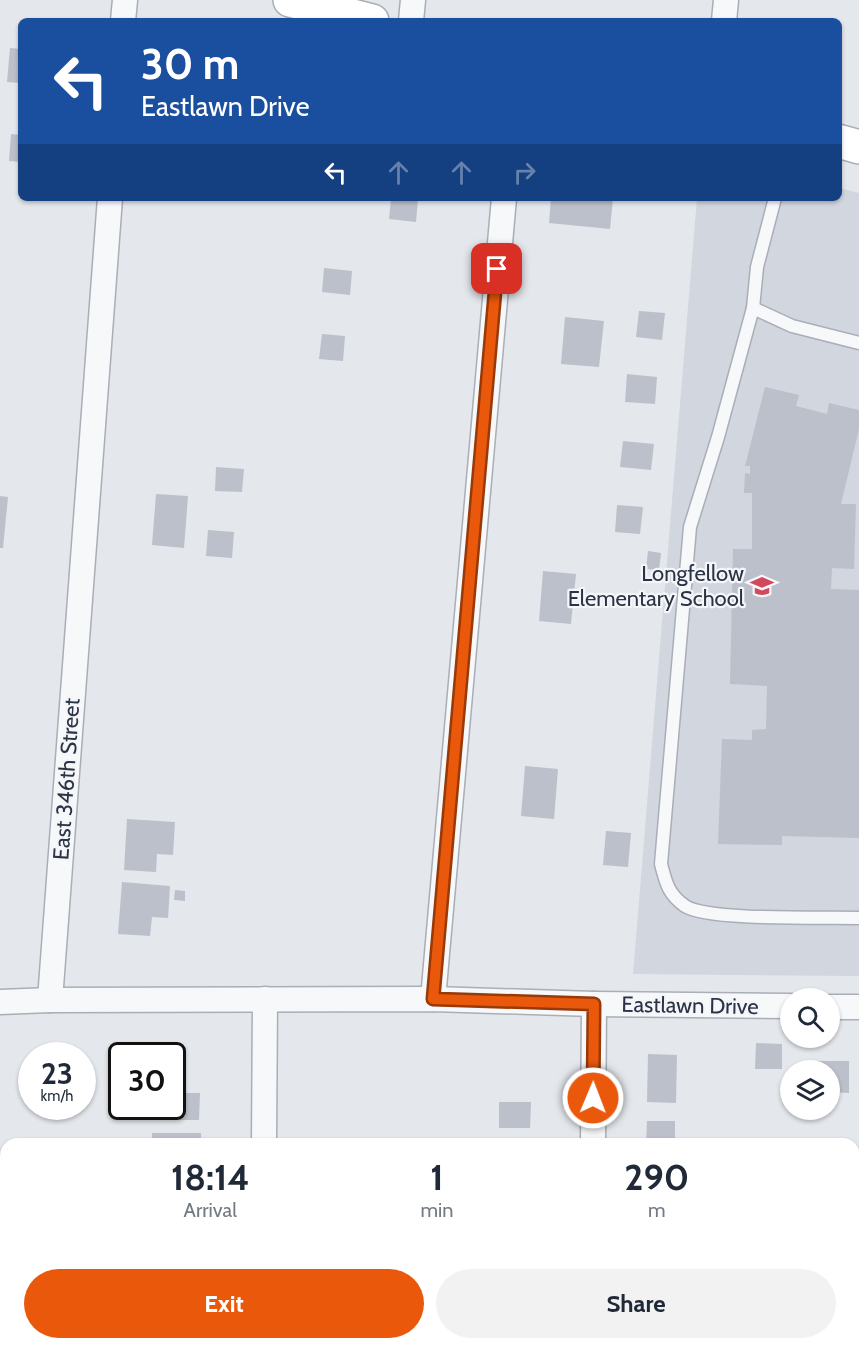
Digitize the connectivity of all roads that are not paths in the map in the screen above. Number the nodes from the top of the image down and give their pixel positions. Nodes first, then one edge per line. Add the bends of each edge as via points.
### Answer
1 (125, 0) edge
2 (290, 0) edge
3 (412, 0) edge
4 (726, 0) edge
5 (123, 18) edge
6 (360, 18) edge
7 (411, 18) edge
8 (724, 18) edge
9 (842, 142) edge
10 (859, 147) edge
11 (110, 201) edge
12 (504, 201) edge
13 (774, 201) edge
14 (753, 308) junction
15 (859, 343) edge
16 (859, 918) edge
17 (265, 999) junction
18 (433, 999) junction
19 (50, 1000) junction
20 (0, 1002) edge
21 (594, 1004) junction
22 (780, 1006) edge
23 (840, 1007) edge
24 (859, 1007) edge
25 (264, 1138) edge
26 (593, 1138) edge

1 - 5 street
2 - 6 street
3 - 7 street
4 - 8 street
9 - 10 street
11 - 19 street, East 346th Street
12 - 18 street
13 - 14 lane via 757,267
14 - 15 lane via 792,326
14 - 16 lane via 690,527 661,864 669,892 687,907 712,915
17 - 18 street, Eastlawn Drive
17 - 19 street
17 - 25 street
18 - 21 street, Eastlawn Drive
19 - 20 street
21 - 22 street, Eastlawn Drive
21 - 26 street
23 - 24 street

